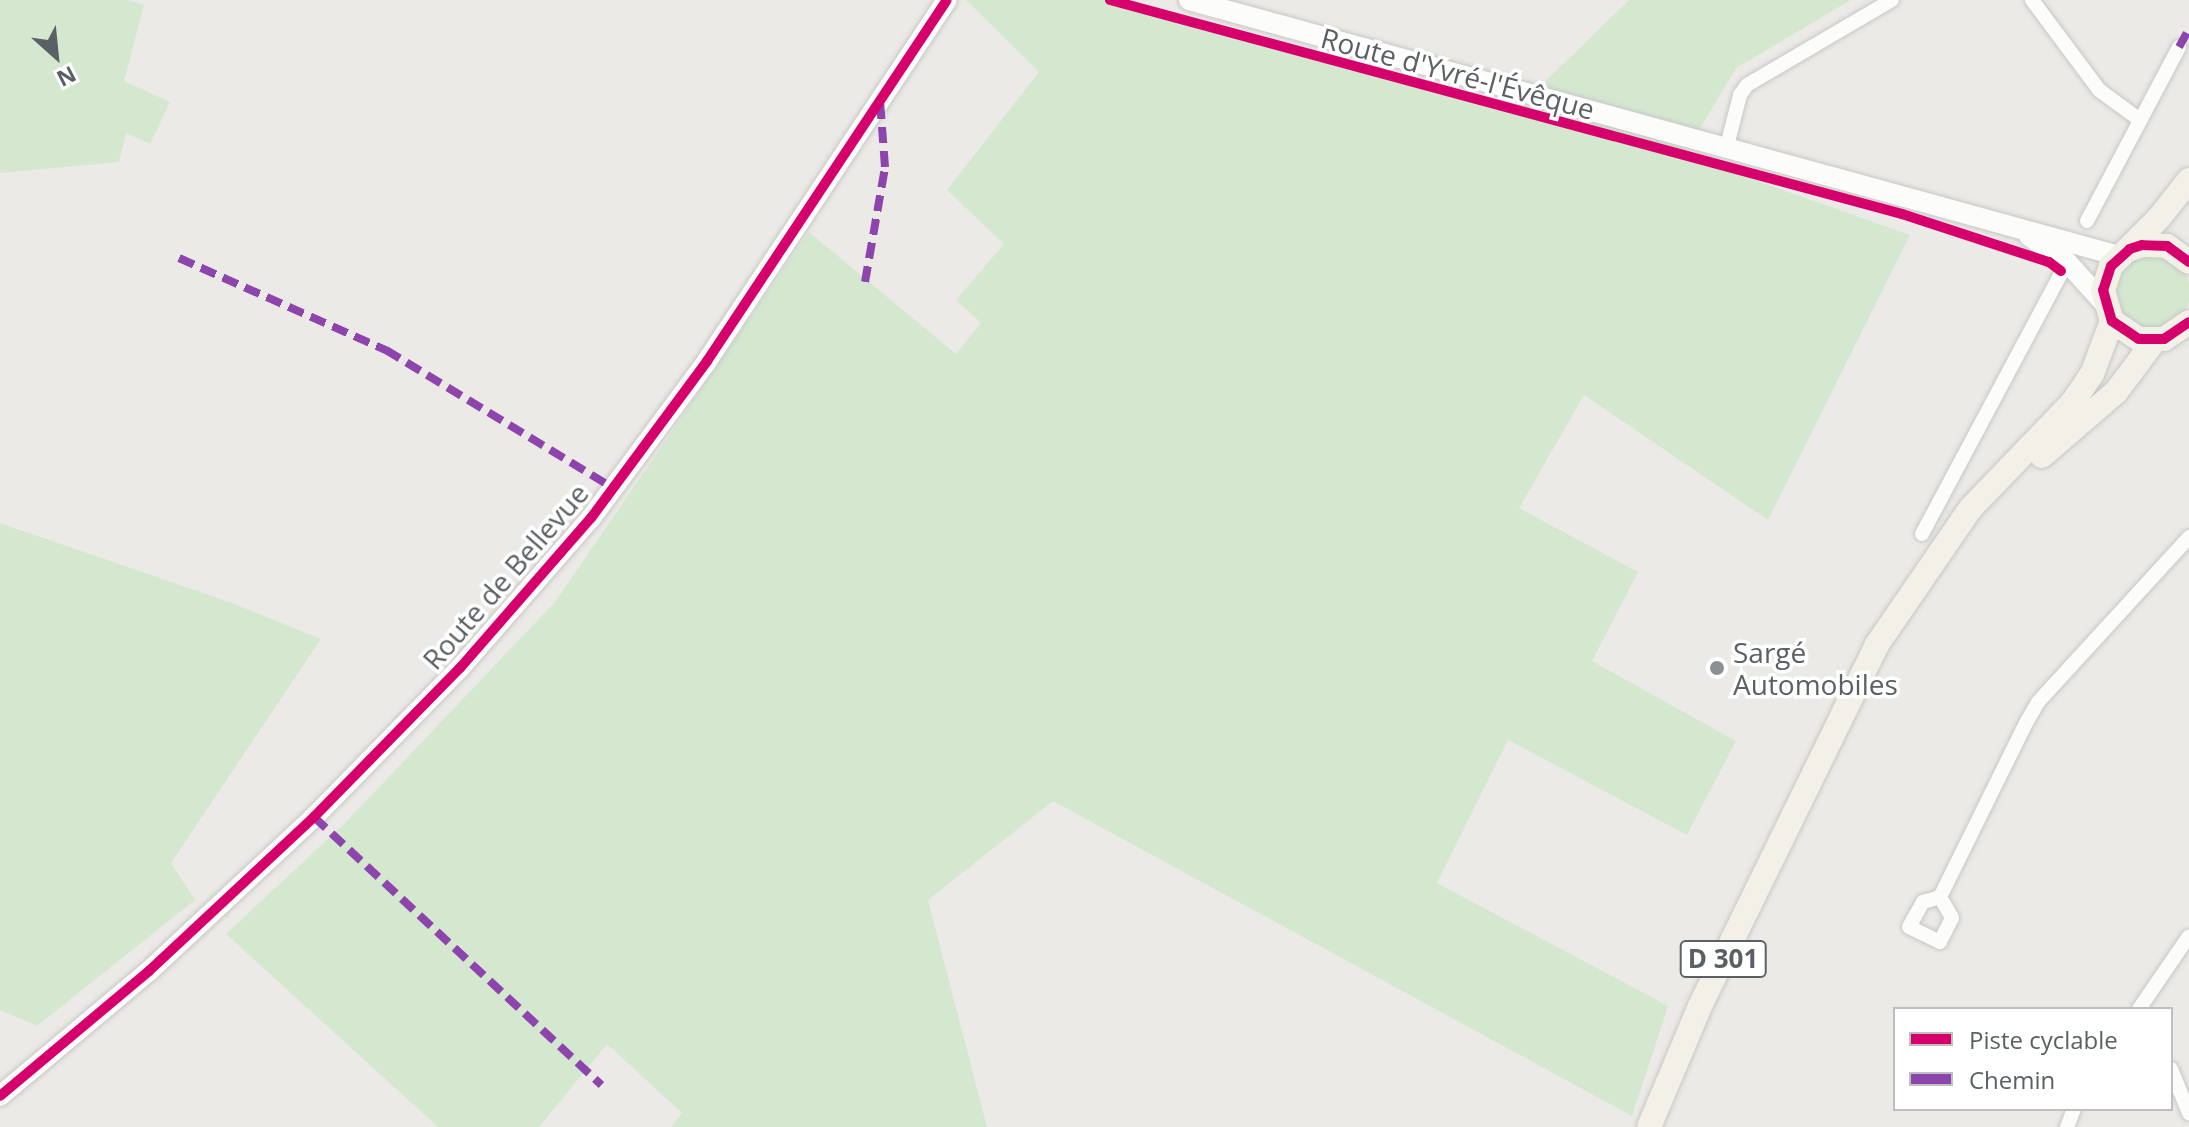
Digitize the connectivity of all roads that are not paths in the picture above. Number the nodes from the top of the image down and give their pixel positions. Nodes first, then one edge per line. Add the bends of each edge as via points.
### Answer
1 (947, 0) edge
2 (1189, 0) edge
3 (1892, 0) edge
4 (2032, 0) edge
5 (2179, 47) dead end
6 (2140, 120) junction
7 (1727, 146) junction
8 (2189, 180) edge
9 (2087, 221) dead end
10 (2025, 233) junction
11 (2124, 252) junction
12 (2189, 259) edge
13 (2067, 262) junction
14 (2108, 312) junction
15 (2176, 333) edge
16 (1922, 534) dead end
17 (2189, 537) edge
18 (1950, 543) junction
19 (1940, 897) dead end
20 (2189, 936) edge
21 (2140, 1007) edge
22 (2173, 1074) edge
23 (0, 1096) edge
24 (2189, 1113) edge
25 (1649, 1127) edge

1 - 23 street, Route de Bellevue via 707,361 581,529 460,668 283,847 149,971
2 - 7 street, Route d'Yvré-l'Évêque
3 - 7 street via 1755,78 1740,95
4 - 6 street via 2099,90
5 - 6 street
6 - 9 street
7 - 10 street, Route d'Yvré-l'Évêque
8 - 11 main road
10 - 11 street
10 - 13 street
11 - 12 main road via 2142,245 2167,246
11 - 14 main road via 2105,278
13 - 14 street
13 - 16 street
14 - 15 main road via 2139,339
14 - 18 main road, D 301 via 2092,374 2073,402 1970,509
15 - 18 main road, D 301
17 - 19 street via 2038,702
18 - 25 main road, D 301 via 1876,646 1700,1006
20 - 21 street
22 - 24 street

